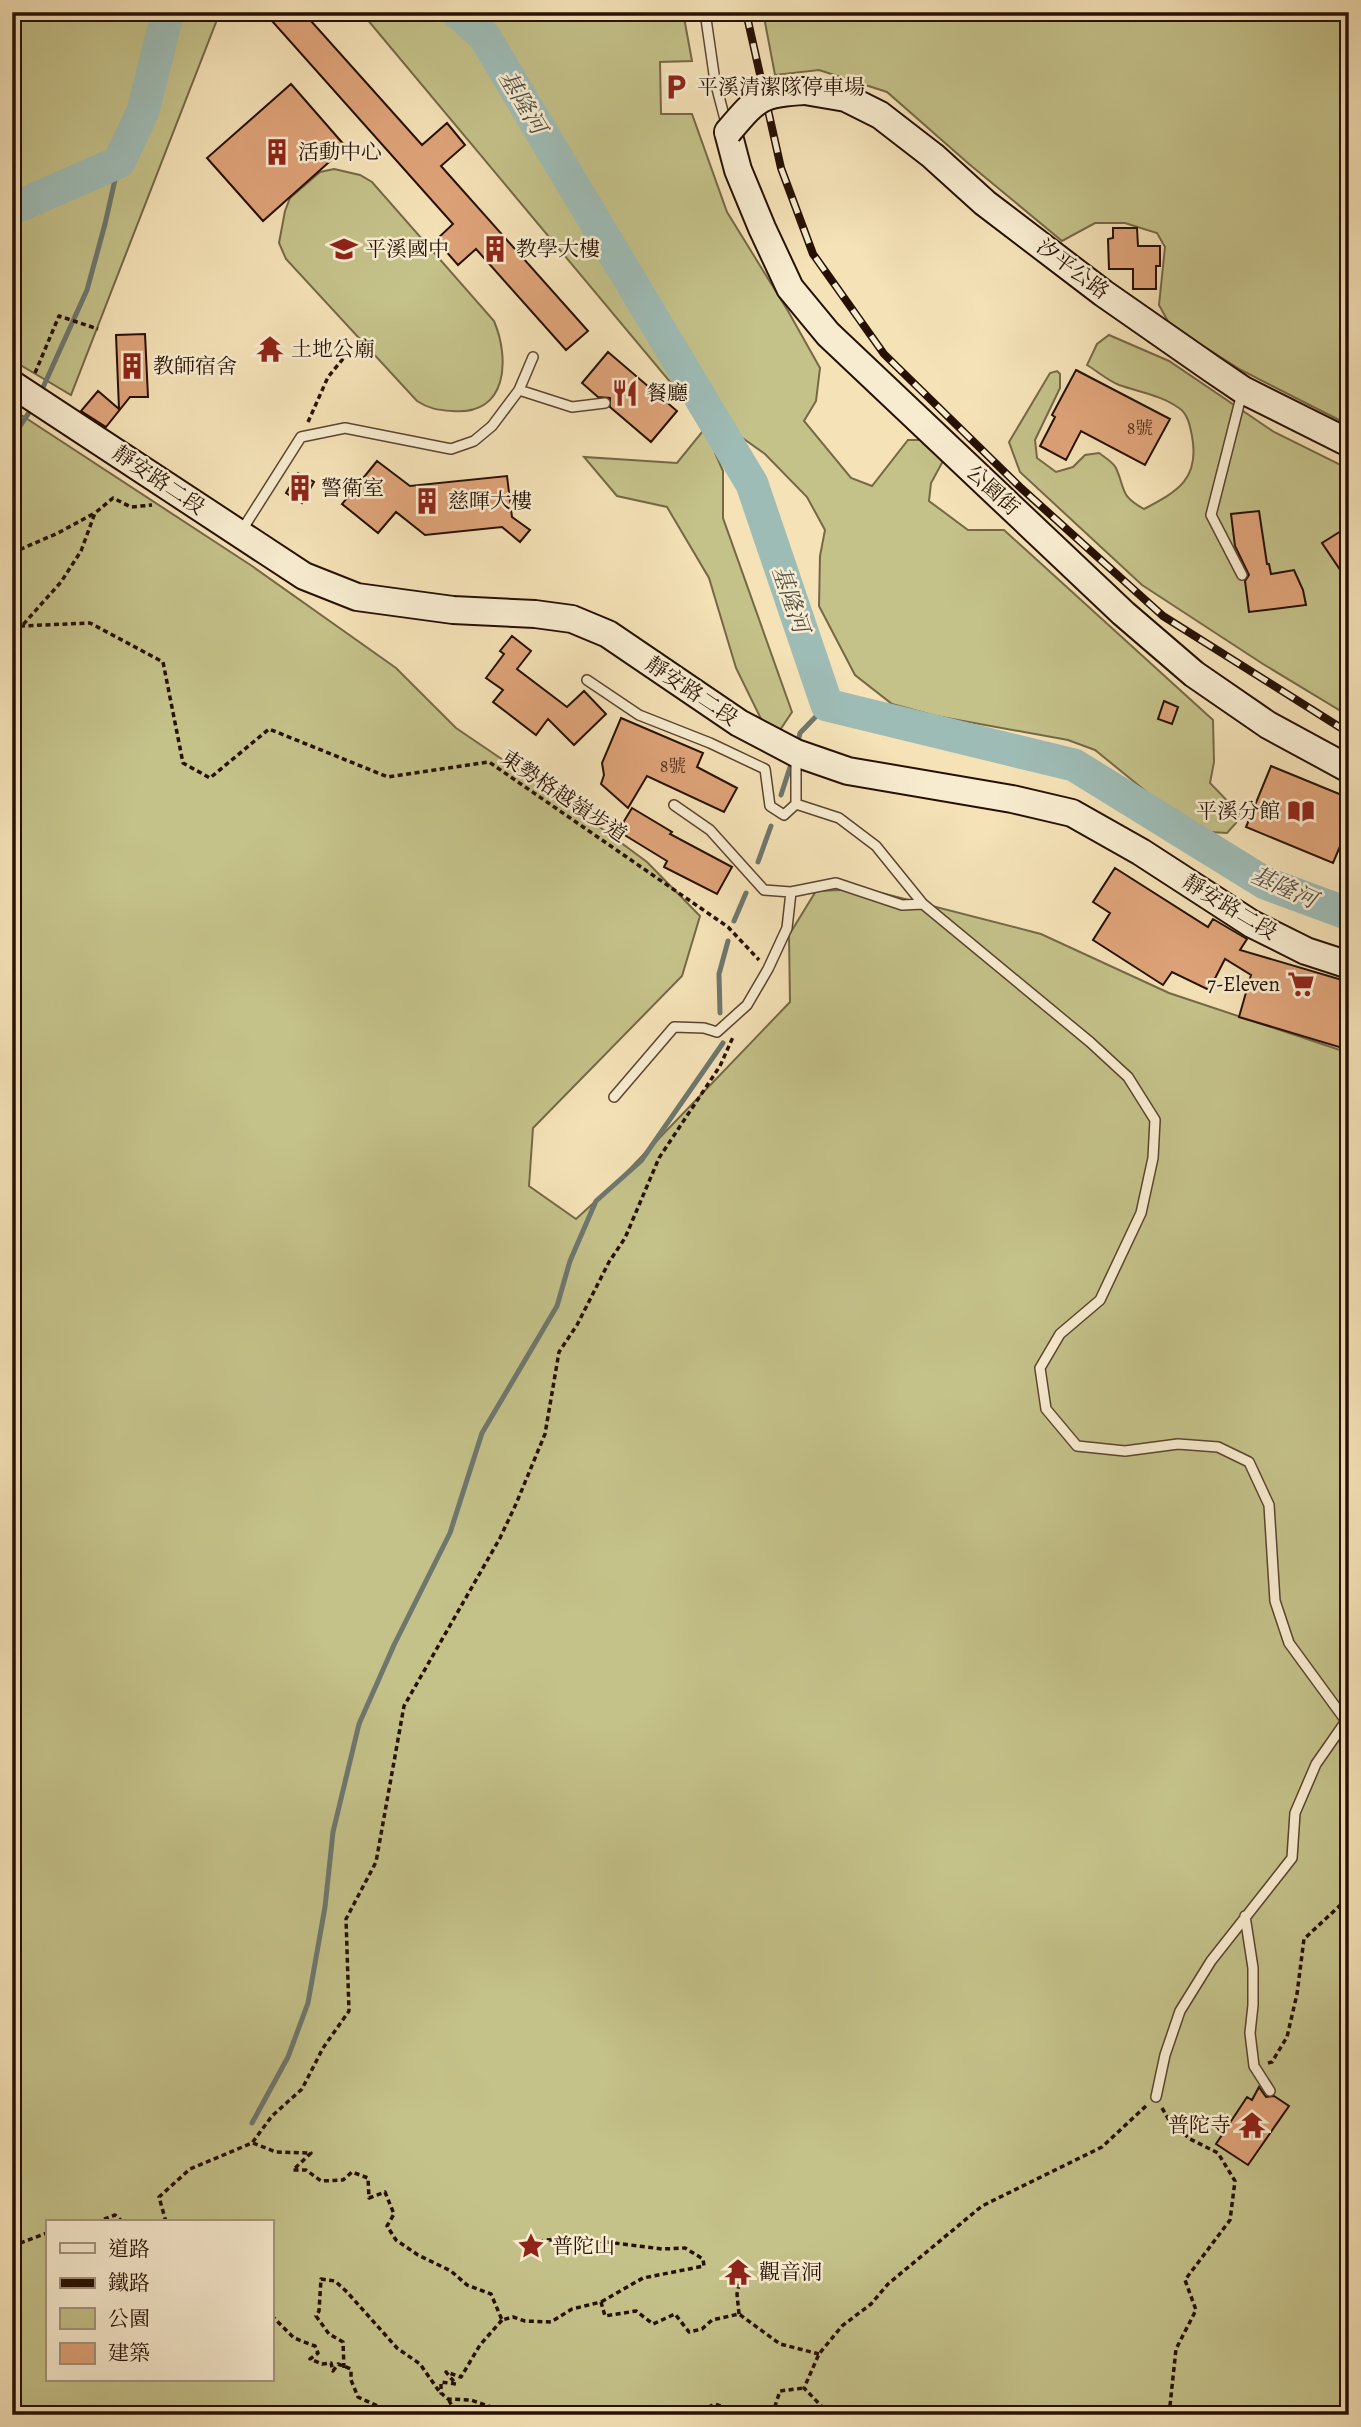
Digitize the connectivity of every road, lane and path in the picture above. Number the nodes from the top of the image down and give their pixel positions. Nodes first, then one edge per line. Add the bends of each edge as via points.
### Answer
1 (705, 12) edge
2 (728, 132) junction
3 (98, 329) dead end
4 (356, 342) dead end
5 (533, 357) dead end
6 (519, 390) junction
7 (1243, 390) junction
8 (28, 394) edge
9 (606, 403) dead end
10 (301, 437) junction
11 (1349, 443) edge
12 (152, 505) dead end
13 (95, 513) junction
14 (239, 535) junction
15 (12, 553) edge
16 (1242, 575) dead end
17 (20, 626) junction
18 (12, 637) edge
19 (587, 680) dead end
20 (790, 750) junction
21 (1349, 769) edge
22 (796, 804) junction
23 (674, 805) dead end
24 (791, 892) junction
25 (923, 904) junction
26 (1349, 965) edge
27 (768, 969) junction
28 (747, 1005) junction
29 (614, 1097) dead end
30 (1349, 1897) edge
31 (1245, 1916) junction
32 (1254, 2066) junction
33 (1270, 2091) dead end
34 (1156, 2097) junction
35 (252, 2143) junction
36 (101, 2220) edge
37 (121, 2220) edge
38 (165, 2220) edge
39 (46, 2233) edge
40 (12, 2246) edge
41 (531, 2246) dead end
42 (741, 2274) dead end
43 (601, 2302) junction
44 (739, 2314) junction
45 (273, 2317) edge
46 (502, 2320) junction
47 (819, 2354) junction
48 (344, 2368) junction
49 (804, 2388) junction
50 (441, 2393) dead end
51 (448, 2399) junction
52 (397, 2415) edge
53 (459, 2415) edge
54 (514, 2415) edge
55 (693, 2415) edge
56 (740, 2415) edge
57 (772, 2415) edge
58 (830, 2415) edge
59 (1169, 2415) edge

1 - 2 lane
2 - 7 street, 汐平公路, bridge via 753,103 775,92 805,90 846,97 880,115 1103,293
2 - 21 street, 公園街 via 748,193 790,288 828,334 1123,613 1194,674 1268,725
3 - 8 path via 60,316
4 - 10 path via 328,377
5 - 6 lane
6 - 9 lane via 572,407
6 - 10 lane via 492,426 474,441 451,449 345,428
7 - 11 street, 汐平公路
7 - 16 lane via 1211,515
8 - 14 street, 靜安路二段
10 - 14 lane
12 - 13 path via 131,507 113,498
13 - 15 path
13 - 17 path via 82,551 61,582
14 - 20 street, 靜安路二段 via 304,576 357,597 453,610 535,614 584,624 608,634 739,723
17 - 18 path
17 - 27 path, 東勢格越嶺步道 via 90,623 163,662 183,763 210,778 269,729 388,777 489,762 728,928
19 - 22 lane via 639,715 765,769 770,806 784,815
20 - 22 lane
20 - 26 street, 靜安路二段 via 848,771 1072,813 1252,924 1306,951
22 - 25 lane via 839,818 876,846
23 - 24 lane via 710,830 764,890
24 - 25 lane via 836,883 902,905
24 - 27 lane via 787,928
25 - 31 lane via 1128,1077 1155,1120 1153,1158 1141,1213 1100,1300 1060,1334 1040,1368 1046,1409 1077,1446 1125,1451 1178,1444 1218,1447 1250,1462 1269,1505 1275,1601 1289,1643 1346,1721 1316,1764 1295,1813 1292,1858
27 - 28 lane
28 - 29 lane via 717,1032 674,1027
28 - 35 path via 720,1066 659,1158 625,1238 559,1352 545,1434 516,1504 404,1706 376,1862 346,1919 349,2011 302,2089 272,2116
30 - 32 path via 1304,1939 1287,2037 1272,2062
31 - 32 lane via 1253,1968 1250,2033
31 - 34 lane via 1181,2011
32 - 33 lane
34 - 47 path via 1102,2147 982,2206 888,2284
34 - 59 path via 1169,2120 1190,2139 1218,2153 1235,2181 1230,2220 1185,2280 1196,2310 1176,2350
35 - 38 path via 190,2169 159,2197
35 - 46 path via 276,2152 311,2153 293,2169 306,2170 321,2180 343,2180 352,2172 368,2178 369,2198 385,2192 394,2214 387,2226 396,2240 467,2285 491,2294
36 - 37 path via 115,2214
39 - 40 path
41 - 43 path via 545,2240 583,2239 685,2248 704,2259 704,2266 643,2278
42 - 44 path
43 - 44 path via 604,2316 636,2311 653,2324 675,2314 689,2332 712,2320
43 - 46 path via 572,2309 551,2322
44 - 47 path via 780,2344
45 - 48 path via 294,2338 314,2346 318,2353 310,2359 331,2363 332,2371 338,2364
46 - 51 path via 461,2376 446,2372 456,2383 440,2382 441,2393
47 - 49 path
48 - 50 path via 343,2342 329,2334 316,2316 321,2279 335,2281 347,2292 397,2348 420,2364
48 - 52 path via 351,2369 358,2396
49 - 57 path via 780,2391
49 - 58 path
51 - 53 path
51 - 54 path via 471,2400
55 - 56 path via 715,2404

